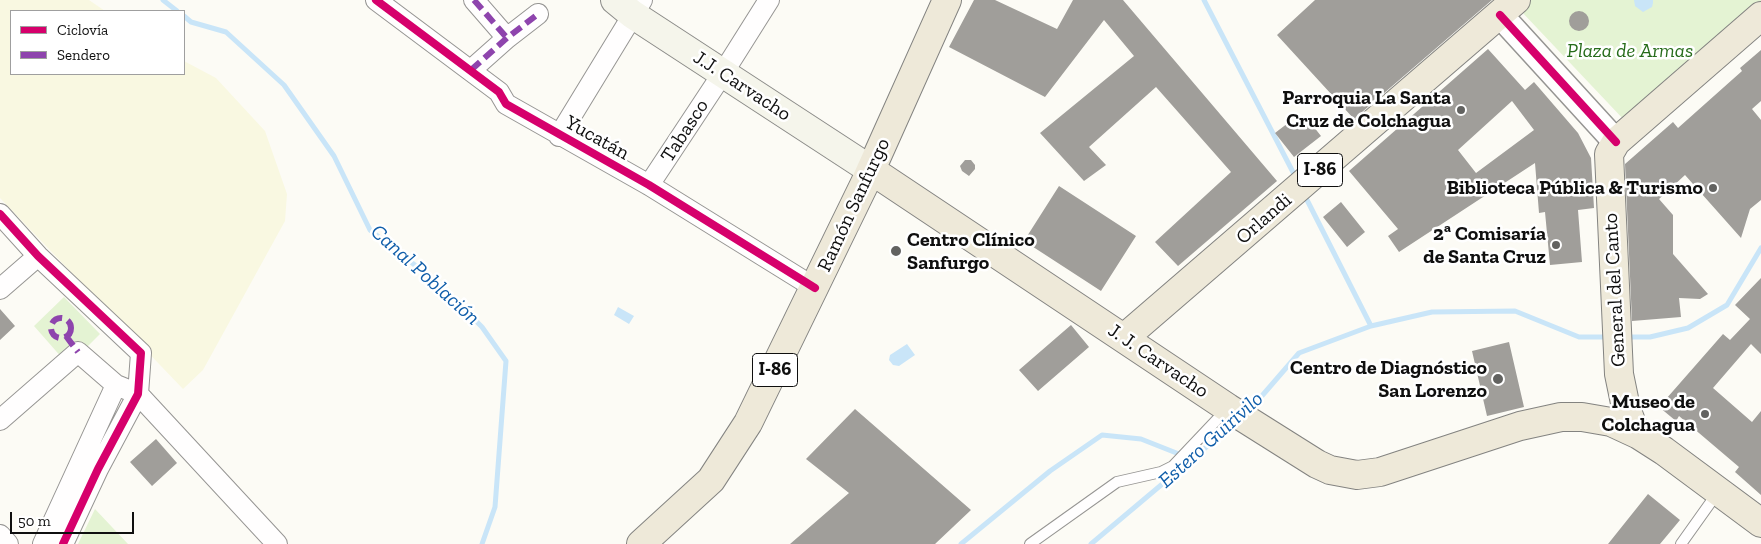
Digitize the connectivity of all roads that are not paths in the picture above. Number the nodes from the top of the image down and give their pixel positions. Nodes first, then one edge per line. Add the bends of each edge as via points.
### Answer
1 (376, 0) edge
2 (474, 0) edge
3 (769, 0) edge
4 (947, 0) edge
5 (630, 5) edge
6 (1508, 8) edge
7 (538, 14) dead end
8 (1761, 16) edge
9 (507, 38) junction
10 (471, 70) junction
11 (723, 73) junction
12 (559, 136) junction
13 (1616, 142) junction
14 (871, 170) junction
15 (649, 185) junction
16 (0, 214) edge
17 (38, 256) junction
18 (815, 288) junction
19 (0, 289) edge
20 (1124, 338) junction
21 (1619, 374) junction
22 (116, 385) junction
23 (138, 394) junction
24 (1231, 410) junction
25 (1582, 417) junction
26 (0, 420) edge
27 (1639, 436) junction
28 (1718, 491) junction
29 (1761, 522) edge
30 (0, 535) edge
31 (8, 544) edge
32 (43, 544) edge
33 (64, 544) edge
34 (277, 544) edge
35 (642, 544) edge
36 (1030, 544) edge
37 (1680, 544) edge

1 - 10 street, Yucatán
2 - 9 street
3 - 11 street, Tabasco
4 - 14 main road, Ramón Sanfurgo
5 - 11 main road, J.J. Carvacho
5 - 12 street
6 - 13 street
6 - 20 main road, Orlandi / I-86
7 - 9 street
8 - 13 main road
9 - 10 street
10 - 12 street, Yucatán via 499,92 506,104
11 - 14 main road, J.J. Carvacho
11 - 15 street, Tabasco
12 - 15 street, Yucatán
13 - 21 main road, General del Canto via 1609,154
14 - 18 main road, Ramón Sanfurgo / I-86
14 - 20 main road, J. J. Carvacho
15 - 18 street, Yucatán
16 - 17 street
17 - 19 street
17 - 23 street via 141,353
18 - 35 main road, Ramón Sanfurgo / I-86 via 748,423 712,480
20 - 24 main road, J. J. Carvacho
21 - 25 main road via 1611,397
21 - 27 main road, General del Canto via 1630,418
22 - 23 street
22 - 26 street via 78,352
22 - 32 street
23 - 33 street via 98,469
23 - 34 street
24 - 25 main road, J. J. Carvacho via 1330,470 1368,474 1520,426 1561,417
24 - 36 lane via 1173,466 1117,482
25 - 27 main road, J. J. Carvacho via 1611,422
27 - 28 main road, J. J. Carvacho
28 - 29 main road, J. J. Carvacho
28 - 37 lane
30 - 31 street

